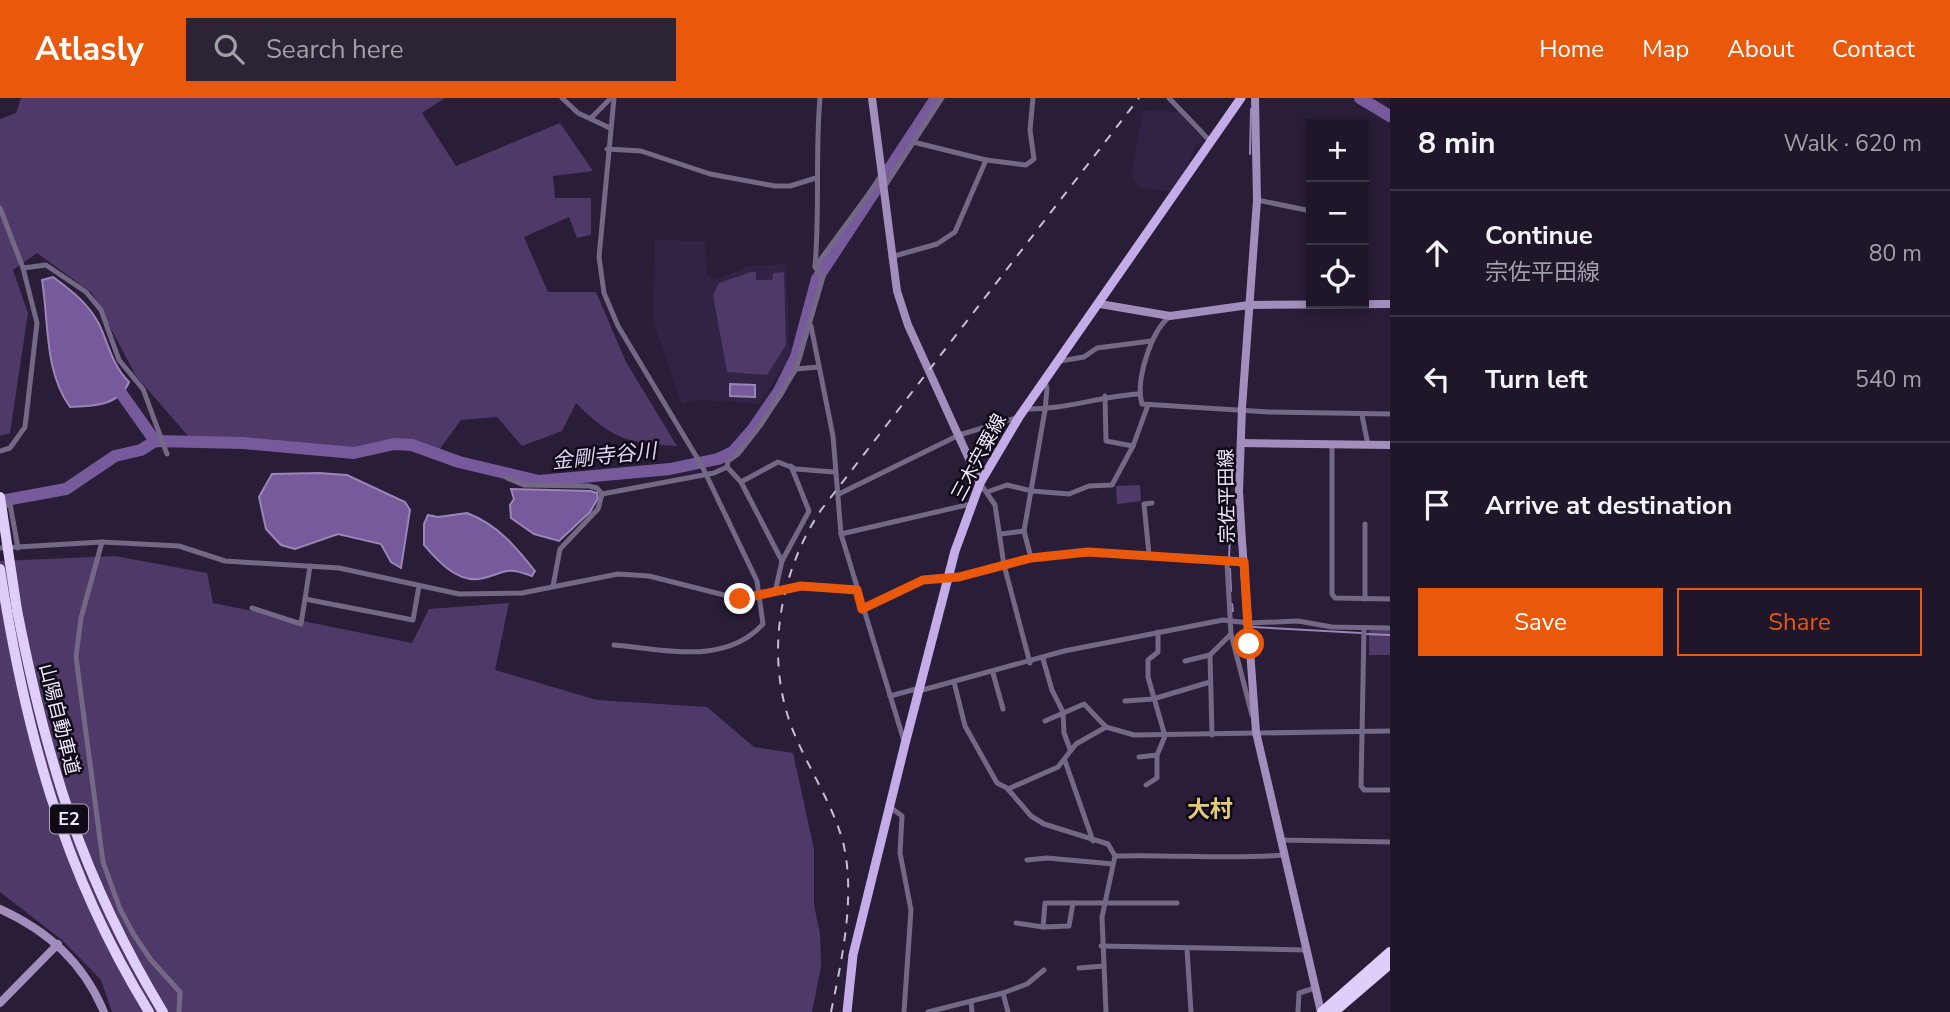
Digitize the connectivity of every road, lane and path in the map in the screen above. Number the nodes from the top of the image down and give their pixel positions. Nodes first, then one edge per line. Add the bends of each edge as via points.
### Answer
1 (562, 98) edge
2 (612, 98) edge
3 (820, 98) edge
4 (872, 98) edge
5 (942, 98) edge
6 (1032, 98) edge
7 (1169, 98) edge
8 (1241, 98) edge
9 (1255, 98) edge
10 (591, 118) junction
11 (610, 128) junction
12 (913, 142) junction
13 (1211, 142) junction
14 (607, 149) junction
15 (986, 160) junction
16 (882, 176) junction
17 (816, 178) junction
18 (883, 189) junction
19 (1257, 200) junction
20 (0, 208) edge
21 (1306, 210) edge
22 (891, 257) junction
23 (815, 267) junction
24 (23, 268) junction
25 (1100, 304) junction
26 (1249, 304) junction
27 (1390, 304) edge
28 (1170, 316) junction
29 (810, 323) junction
30 (1151, 341) junction
31 (1058, 362) junction
32 (819, 367) junction
33 (796, 369) junction
34 (1045, 381) junction
35 (1139, 394) junction
36 (1105, 396) junction
37 (1148, 405) junction
38 (1242, 408) junction
39 (1045, 410) junction
40 (1022, 413) junction
41 (1390, 414) edge
42 (1362, 415) junction
43 (958, 435) junction
44 (1241, 443) junction
45 (1332, 444) junction
46 (1368, 445) junction
47 (1390, 445) edge
48 (1133, 446) junction
49 (0, 451) edge
50 (167, 454) dead end
51 (791, 466) junction
52 (727, 467) junction
53 (834, 472) junction
54 (705, 474) junction
55 (507, 478) dead end
56 (741, 482) junction
57 (979, 483) junction
58 (1032, 491) junction
59 (987, 492) junction
60 (602, 494) junction
61 (839, 494) junction
62 (0, 497) edge
63 (1152, 503) dead end
64 (971, 504) junction
65 (0, 507) edge
66 (1365, 524) dead end
67 (1024, 531) junction
68 (841, 534) junction
69 (1001, 534) junction
70 (102, 542) junction
71 (0, 548) edge
72 (18, 548) junction
73 (1149, 554) junction
74 (1031, 558) junction
75 (782, 561) junction
76 (1244, 562) junction
77 (1227, 563) junction
78 (310, 565) junction
79 (1004, 565) junction
80 (0, 569) edge
81 (948, 578) junction
82 (419, 586) junction
83 (553, 586) junction
84 (857, 590) junction
85 (775, 592) junction
86 (761, 596) junction
87 (1365, 598) junction
88 (305, 599) junction
89 (1390, 599) edge
90 (252, 608) dead end
91 (862, 609) junction
92 (12, 610) junction
93 (1229, 621) junction
94 (1249, 623) junction
95 (1364, 628) junction
96 (1390, 628) edge
97 (1158, 632) junction
98 (1231, 634) junction
99 (614, 645) dead end
100 (1210, 655) junction
101 (1043, 659) junction
102 (1185, 661) dead end
103 (1030, 663) junction
104 (993, 673) junction
105 (954, 682) junction
106 (1210, 682) junction
107 (920, 690) junction
108 (890, 696) junction
109 (1153, 699) junction
110 (1125, 701) dead end
111 (1003, 709) dead end
112 (1063, 712) junction
113 (1045, 721) dead end
114 (1106, 727) junction
115 (1362, 731) junction
116 (1256, 732) junction
117 (1390, 732) edge
118 (1212, 735) junction
119 (1165, 736) junction
120 (905, 744) junction
121 (1070, 749) junction
122 (1157, 755) junction
123 (1139, 757) dead end
124 (1065, 761) junction
125 (1146, 785) dead end
126 (1008, 789) junction
127 (1390, 790) edge
128 (890, 807) junction
129 (1280, 840) junction
130 (1093, 841) junction
131 (1390, 842) edge
132 (1284, 855) junction
133 (1115, 856) junction
134 (1027, 860) dead end
135 (1113, 864) junction
136 (1105, 902) junction
137 (1073, 903) junction
138 (1177, 903) dead end
139 (0, 909) edge
140 (1016, 923) dead end
141 (1043, 927) junction
142 (58, 944) junction
143 (1101, 946) junction
144 (1187, 949) junction
145 (1306, 950) junction
146 (1390, 952) edge
147 (1390, 964) edge
148 (1104, 966) junction
149 (1079, 968) dead end
150 (1044, 970) dead end
151 (1315, 988) junction
152 (1003, 993) junction
153 (971, 1001) junction
154 (0, 1003) edge
155 (941, 1010) edge
156 (104, 1012) edge
157 (149, 1012) edge
158 (163, 1012) edge
159 (179, 1012) edge
160 (847, 1012) edge
161 (904, 1012) edge
162 (928, 1012) edge
163 (972, 1012) edge
164 (1008, 1012) edge
165 (1106, 1012) edge
166 (1191, 1012) edge
167 (1298, 1012) edge
168 (1322, 1012) edge
169 (1334, 1012) edge

1 - 10 street
2 - 10 street
2 - 11 street
3 - 17 street
4 - 16 street
5 - 12 street
6 - 15 street via 1034,159 1026,165
7 - 13 street
8 - 13 main road, 三木宍粟線
9 - 19 street, 宗佐平田線
10 - 11 street
11 - 14 street
12 - 15 street
12 - 18 street
13 - 25 main road, 三木宍粟線
14 - 17 street via 641,151 756,183 790,186
14 - 54 street via 599,257 604,293 618,326
15 - 22 street via 955,232 948,239
16 - 18 street
16 - 23 street
17 - 23 street
18 - 22 street
19 - 21 street
19 - 26 street, 宗佐平田線
20 - 24 street
22 - 43 street via 908,325
23 - 29 street via 822,277
24 - 49 street via 37,323 30,405 19,438
24 - 50 street via 46,265 86,292 101,310 118,360 143,389
25 - 28 street
25 - 31 main road, 三木宍粟線
26 - 27 street
26 - 28 street
26 - 38 street, 宗佐平田線
28 - 30 street
29 - 32 street
29 - 33 street
30 - 31 street via 1097,348 1084,358
30 - 35 street
31 - 34 main road, 三木宍粟線
32 - 33 street
32 - 53 street
33 - 52 street
34 - 39 street
34 - 40 main road, 三木宍粟線
35 - 36 street
35 - 37 street via 1142,404
36 - 39 street
36 - 48 street via 1106,441
37 - 38 street
37 - 48 street
38 - 42 street
38 - 44 street, 宗佐平田線
39 - 40 street
39 - 58 street
40 - 43 street
40 - 57 main road, 三木宍粟線
41 - 42 street
42 - 46 street
43 - 57 street
43 - 61 street
44 - 45 street
44 - 76 street, 宗佐平田線 via 1238,491
45 - 46 street
45 - 87 street via 1332,594 1335,598
46 - 47 street
48 - 58 street via 1112,485 1088,486 1069,494
51 - 53 street
51 - 56 street via 778,462
51 - 75 street via 809,511
52 - 54 street
52 - 56 street
53 - 61 street
54 - 60 street
54 - 86 street
55 - 60 street via 524,485 589,486
56 - 75 street
57 - 59 street
57 - 64 main road, 三木宍粟線
58 - 59 street via 1007,485
58 - 67 street
59 - 69 street
60 - 83 street via 598,509 560,549
61 - 68 street
62 - 92 highway, 山陽自動車道 / E2, bridge
63 - 73 street via 1144,504
64 - 68 street
64 - 81 main road, 三木宍粟線
65 - 72 street via 10,504
66 - 87 street
67 - 69 street
67 - 74 street
68 - 84 street
69 - 79 street
70 - 72 street
70 - 78 street via 179,546 240,563
70 - 159 street via 84,605 76,657 103,862 134,934 180,992
71 - 72 street
73 - 74 street via 1130,557 1088,552
73 - 77 street
74 - 79 street
75 - 85 street
76 - 77 street
76 - 94 street, 宗佐平田線
77 - 93 street
78 - 82 street
78 - 88 street
79 - 81 street
79 - 103 street
80 - 92 highway, 山陽自動車道 / E2
81 - 91 street via 912,584
81 - 107 main road, 三木宍粟線
82 - 83 street via 493,595
82 - 88 street via 413,620
83 - 86 street via 618,574 649,576 740,599
84 - 85 street via 801,586
84 - 91 street
85 - 86 street
86 - 99 street via 763,624 741,644 696,652
87 - 89 street
88 - 90 street via 301,624
91 - 108 street
92 - 157 highway, 山陽自動車道 / E2 via 23,702 50,802 96,917
92 - 158 highway, 山陽自動車道 / E2 via 47,747 83,859
93 - 94 street
93 - 97 street
93 - 98 street
94 - 95 street via 1288,620
94 - 116 street, 宗佐平田線
95 - 96 street
95 - 115 street
97 - 101 street
97 - 109 street via 1158,652 1148,660
98 - 100 street
98 - 116 street
100 - 102 street
100 - 106 street
101 - 103 street
101 - 112 street
103 - 104 street
104 - 105 street
104 - 111 street
105 - 107 street
105 - 126 street via 974,746 993,778
106 - 109 street
106 - 118 street
107 - 108 street
107 - 120 main road, 三木宍粟線
108 - 120 street
109 - 110 street
109 - 119 street
112 - 113 street
112 - 114 street via 1084,704
112 - 121 street
114 - 119 street via 1134,735
114 - 121 street
115 - 116 street
115 - 117 street
115 - 127 street via 1361,786 1364,790
116 - 118 street
116 - 129 street, 宗佐平田線
118 - 119 street
119 - 122 street
120 - 128 main road, 三木宍粟線
121 - 124 street
122 - 123 street
122 - 125 street via 1157,778
124 - 126 street
124 - 130 street
126 - 130 street via 1022,808 1044,824
128 - 160 main road, 三木宍粟線 via 853,955
128 - 161 street via 902,816 900,853 911,910
129 - 131 street
129 - 132 street, 宗佐平田線
130 - 133 street via 1108,844
132 - 133 street via 1234,860 1169,854
132 - 145 street, 宗佐平田線
133 - 135 street
134 - 135 street
135 - 136 street
136 - 137 street
136 - 138 street
136 - 143 street
137 - 141 street via 1069,926
137 - 141 street via 1045,903
139 - 142 street via 34,925
140 - 141 street
142 - 154 street
142 - 156 street via 86,976
143 - 144 street
143 - 148 street
144 - 145 street
144 - 166 street
145 - 151 street, 宗佐平田線
146 - 168 highway
147 - 169 highway
148 - 149 street
148 - 165 street
150 - 152 street via 1027,985
151 - 167 street via 1299,993
151 - 168 street, 宗佐平田線
152 - 153 street
152 - 164 street
153 - 155 street
153 - 163 street
155 - 162 street

